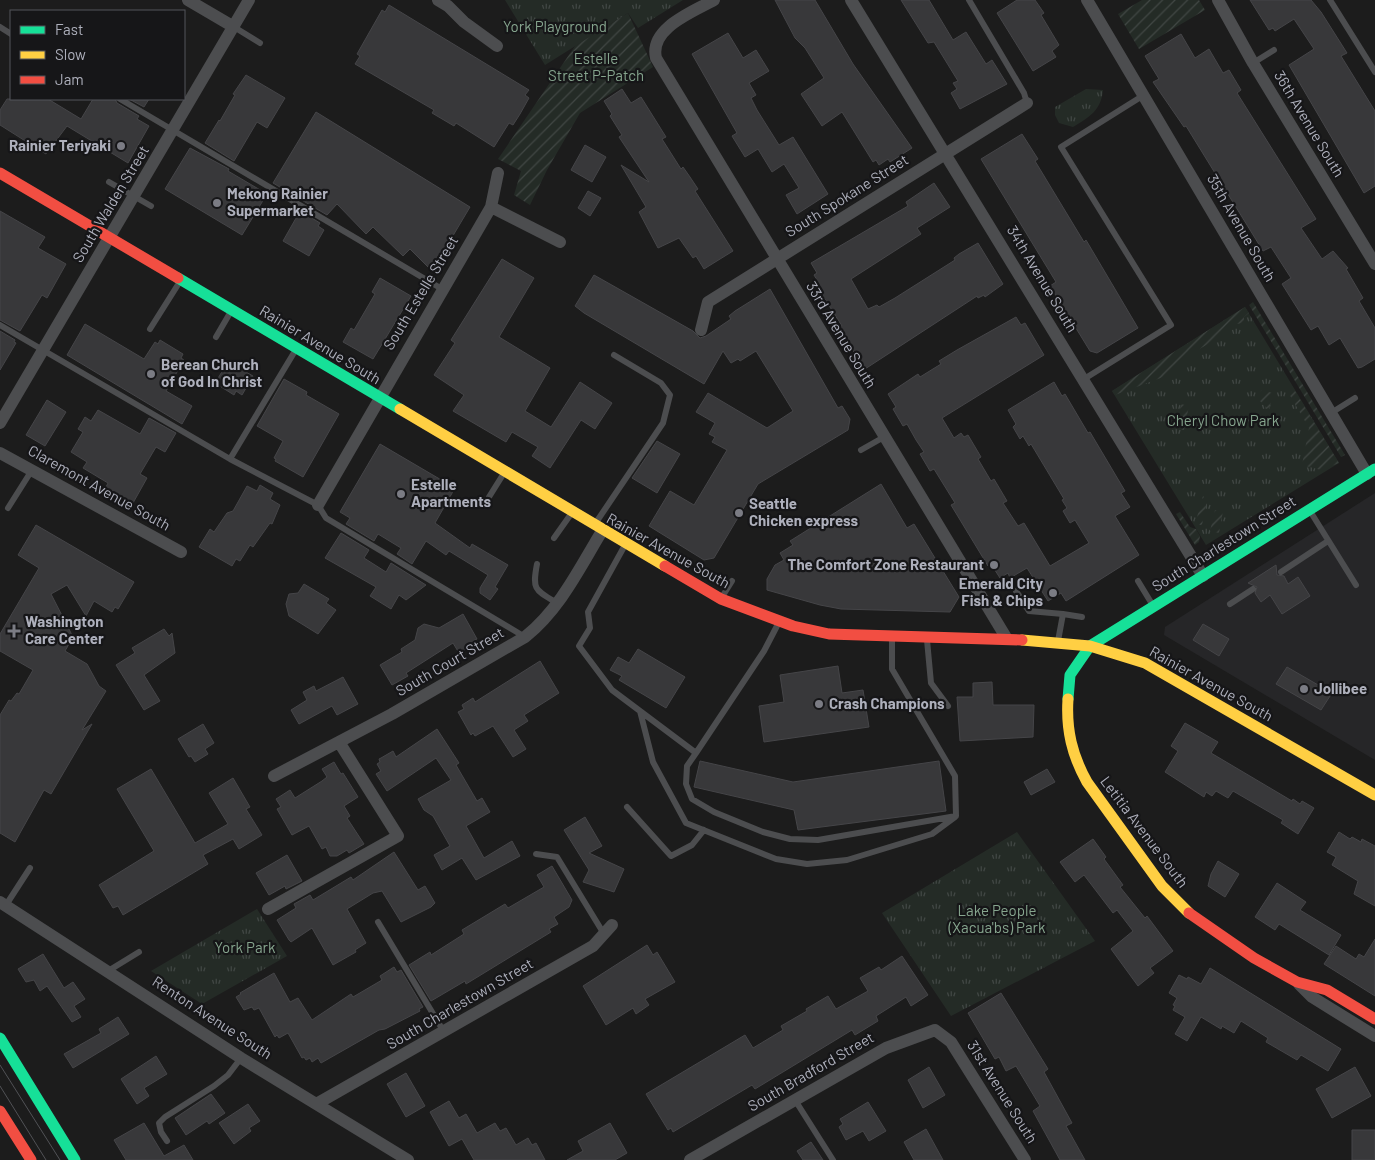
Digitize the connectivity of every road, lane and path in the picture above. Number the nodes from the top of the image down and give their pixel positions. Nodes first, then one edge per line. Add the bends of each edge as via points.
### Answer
1 (188, 0) edge
2 (249, 0) edge
3 (438, 0) edge
4 (714, 0) edge
5 (851, 0) edge
6 (969, 0) edge
7 (1087, 0) edge
8 (1218, 0) edge
9 (1330, 0) edge
10 (234, 27) junction
11 (260, 43) dead end
12 (496, 46) dead end
13 (1274, 50) dead end
14 (1253, 63) junction
15 (1375, 72) edge
16 (1144, 95) junction
17 (122, 100) edge
18 (1027, 102) joint
19 (173, 130) junction
20 (946, 153) junction
21 (0, 173) edge
22 (498, 173) dead end
23 (110, 182) dead end
24 (134, 196) junction
25 (151, 206) dead end
26 (491, 207) junction
27 (110, 237) junction
28 (560, 242) dead end
29 (777, 260) junction
30 (1375, 264) edge
31 (181, 280) junction
32 (442, 289) junction
33 (232, 310) junction
34 (0, 325) edge
35 (150, 329) dead end
36 (701, 330) dead end
37 (216, 337) dead end
38 (297, 349) junction
39 (43, 351) junction
40 (614, 355) dead end
41 (1084, 379) junction
42 (378, 397) junction
43 (1355, 398) dead end
44 (1331, 413) junction
45 (0, 424) edge
46 (884, 437) junction
47 (861, 450) dead end
48 (0, 453) edge
49 (230, 459) junction
50 (32, 470) junction
51 (1371, 471) edge
52 (504, 472) junction
53 (489, 497) dead end
54 (318, 505) junction
55 (8, 508) dead end
56 (1310, 510) junction
57 (572, 513) junction
58 (598, 528) junction
59 (554, 538) dead end
60 (1328, 541) junction
61 (625, 544) junction
62 (181, 552) dead end
63 (537, 564) dead end
64 (1280, 572) dead end
65 (1203, 576) junction
66 (732, 581) dead end
67 (1138, 581) dead end
68 (1356, 585) dead end
69 (1253, 589) dead end
70 (1016, 591) dead end
71 (721, 599) junction
72 (558, 604) junction
73 (1230, 604) dead end
74 (1154, 608) junction
75 (1063, 614) junction
76 (1082, 616) dead end
77 (779, 621) junction
78 (892, 636) junction
79 (927, 636) junction
80 (525, 637) junction
81 (1007, 639) junction
82 (1058, 642) junction
83 (1090, 646) junction
84 (948, 706) dead end
85 (640, 711) junction
86 (340, 742) junction
87 (696, 753) junction
88 (274, 776) dead end
89 (1375, 796) edge
90 (627, 807) dead end
91 (956, 816) junction
92 (704, 830) junction
93 (536, 854) dead end
94 (30, 868) dead end
95 (3, 903) edge
96 (268, 909) dead end
97 (378, 922) dead end
98 (608, 929) joint
99 (139, 952) dead end
100 (108, 971) junction
101 (1297, 982) junction
102 (1375, 1019) edge
103 (444, 1032) junction
104 (1375, 1036) edge
105 (0, 1038) edge
106 (951, 1042) joint
107 (241, 1058) junction
108 (795, 1100) junction
109 (318, 1104) junction
110 (0, 1110) edge
111 (167, 1141) dead end
112 (31, 1160) edge
113 (75, 1160) edge
114 (408, 1160) edge
115 (690, 1160) edge
116 (833, 1160) edge
117 (1024, 1160) edge

1 - 10 street
2 - 10 street, South Walden Street
3 - 12 street
4 - 29 street, 33rd Avenue South via 661,34 655,44 656,58
5 - 20 street, 34th Avenue South
6 - 18 lane
7 - 16 street, 35th Avenue South
8 - 14 street, 36th Avenue South
9 - 15 lane
10 - 11 lane
10 - 19 street, South Walden Street
13 - 14 lane
14 - 30 street, 36th Avenue South
16 - 41 lane via 1061,147 1171,325
16 - 44 street, 35th Avenue South
17 - 19 lane
18 - 20 street, South Spokane Street
19 - 24 street, South Walden Street
19 - 32 lane
20 - 29 street, South Spokane Street
20 - 41 street, 34th Avenue South
21 - 27 main road, Rainier Avenue South
22 - 26 street, South Estelle Street
23 - 24 lane
24 - 25 lane
24 - 27 street, South Walden Street
26 - 28 street
26 - 32 street, South Estelle Street
27 - 31 main road, Rainier Avenue South
27 - 39 street, South Walden Street
29 - 36 street, South Spokane Street via 708,302
29 - 46 street, 33rd Avenue South
31 - 33 main road, Rainier Avenue South
31 - 35 lane
32 - 42 street, South Estelle Street
33 - 37 lane
33 - 38 main road, Rainier Avenue South
34 - 39 lane
38 - 42 main road, Rainier Avenue South
38 - 49 lane
39 - 45 street, South Walden Street
39 - 49 lane
40 - 58 lane via 661,383 670,395 662,423
41 - 65 street, 34th Avenue South
42 - 52 main road, Rainier Avenue South
42 - 54 street, South Estelle Street
43 - 44 lane
44 - 51 street, 35th Avenue South
46 - 47 lane
46 - 81 street, 33rd Avenue South
48 - 50 street, Claremont Avenue South
49 - 54 lane
50 - 55 lane
50 - 62 street, Claremont Avenue South
51 - 56 main road, South Charlestown Street
52 - 53 lane
52 - 57 main road, Rainier Avenue South
54 - 80 lane via 326,518
56 - 60 lane
56 - 65 main road, South Charlestown Street
57 - 58 main road, Rainier Avenue South
57 - 59 lane
58 - 61 main road, Rainier Avenue South
58 - 72 street, South Court Street
60 - 64 lane
60 - 68 lane
61 - 71 main road, Rainier Avenue South
61 - 85 lane via 588,612 590,628 579,646 612,690
63 - 72 lane via 534,583 538,592
65 - 74 main road, South Charlestown Street
66 - 71 lane
67 - 74 lane
69 - 73 lane
70 - 75 lane via 1029,611
71 - 77 main road, Rainier Avenue South
72 - 80 street, South Court Street
74 - 83 main road, South Charlestown Street
75 - 76 lane
75 - 82 lane
77 - 78 main road, Rainier Avenue South via 829,634
77 - 87 lane via 764,650
78 - 79 main road, Rainier Avenue South
78 - 91 lane via 892,670 955,776
79 - 81 main road, Rainier Avenue South
79 - 84 lane via 931,683
80 - 86 street, South Court Street
81 - 82 main road, Rainier Avenue South
82 - 83 main road, Rainier Avenue South
83 - 89 main road, Rainier Avenue South via 1145,663 1178,680
83 - 101 main road, Letitia Avenue South via 1070,675 1067,719 1070,744 1086,782 1162,886 1186,911 1254,958
85 - 87 lane
85 - 92 lane via 653,762 686,823
86 - 88 street, South Court Street
86 - 96 street via 398,836
87 - 91 lane via 687,766 686,784 692,799 731,818 790,839 818,840
90 - 92 lane via 671,856 692,846
91 - 92 lane via 932,834 847,860 807,864 776,859
93 - 98 lane via 557,857
94 - 95 lane
95 - 100 street, Renton Avenue South
97 - 103 lane
98 - 103 street, South Charlestown Street via 593,946
99 - 100 lane
100 - 107 street, Renton Avenue South
101 - 102 main road, Letitia Avenue South via 1327,990
101 - 104 street, Letitia Avenue South via 1312,997
103 - 109 street, South Charlestown Street
105 - 113 main road
106 - 108 street, South Bradford Street via 935,1030 894,1045
106 - 117 street, 31st Avenue South
107 - 109 street, Renton Avenue South
107 - 111 lane via 221,1081 159,1123
108 - 115 street, South Bradford Street
108 - 116 lane
109 - 114 street, Renton Avenue South
110 - 112 main road

